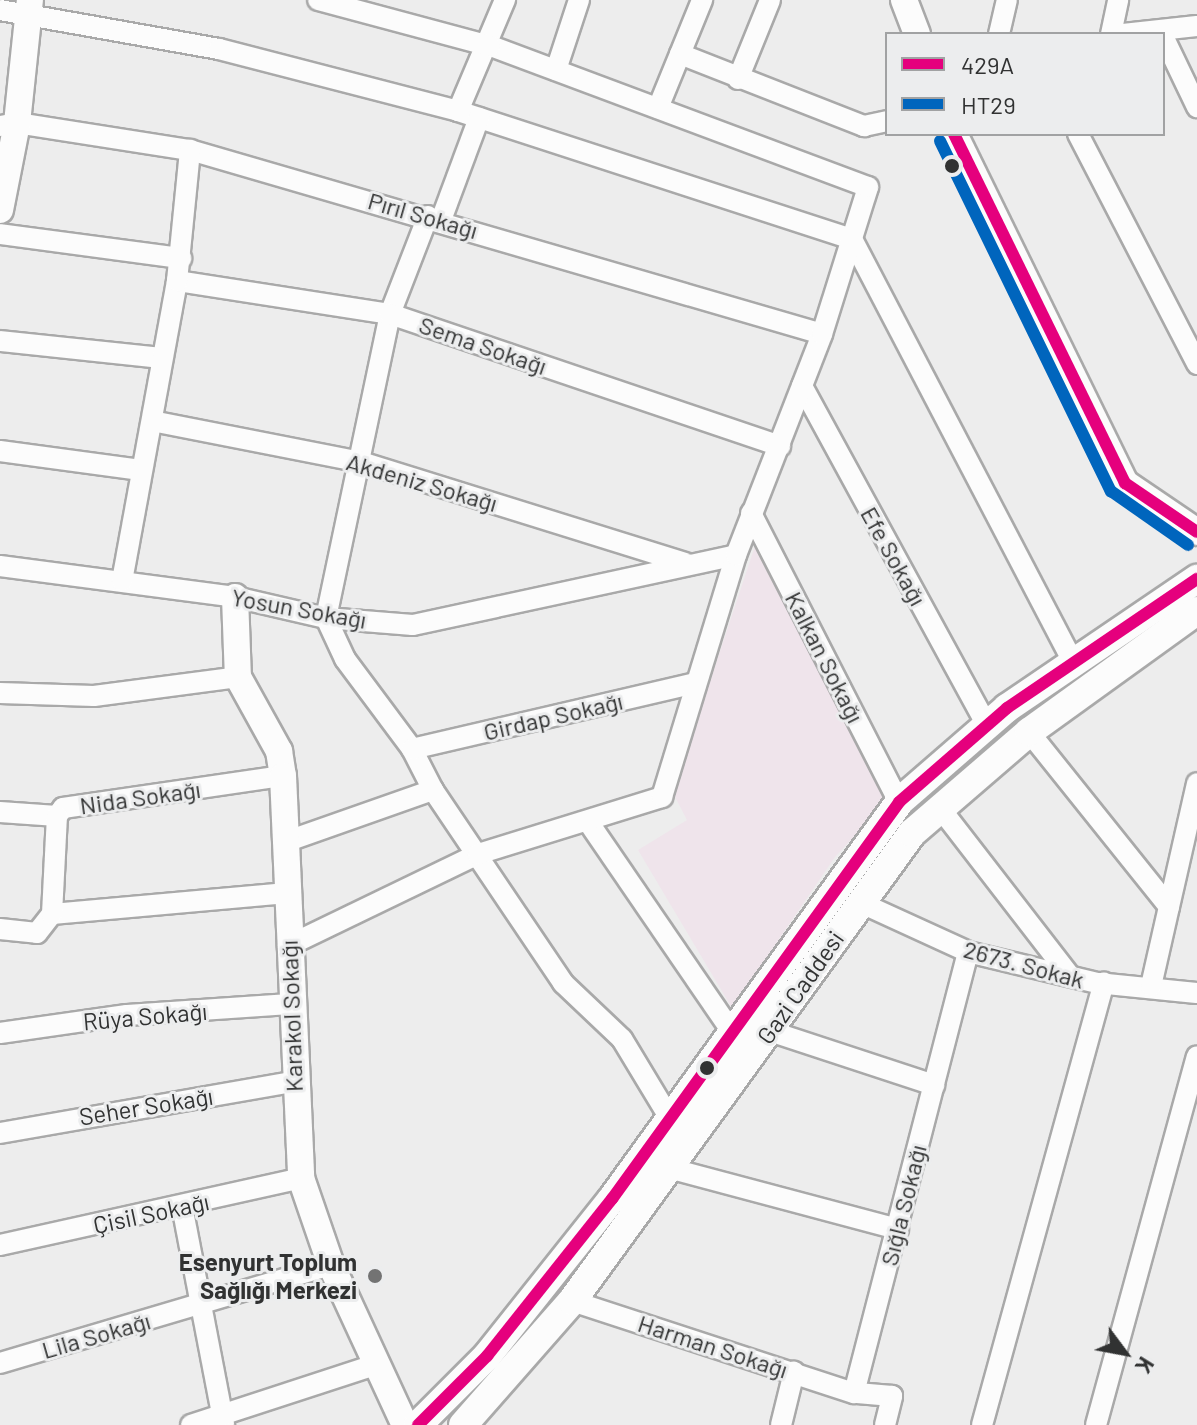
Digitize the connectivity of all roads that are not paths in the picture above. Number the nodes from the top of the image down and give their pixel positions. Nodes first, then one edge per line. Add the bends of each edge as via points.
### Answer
1 (318, 0) edge
2 (505, 0) edge
3 (579, 0) edge
4 (702, 0) edge
5 (770, 0) edge
6 (904, 0) edge
7 (1007, 0) edge
8 (1118, 0) edge
9 (20, 9) edge
10 (1197, 26) edge
11 (916, 32) edge
12 (999, 32) edge
13 (1111, 32) edge
14 (1165, 32) edge
15 (1165, 41) edge
16 (490, 46) junction
17 (680, 54) junction
18 (556, 70) junction
19 (738, 79) junction
20 (1197, 107) edge
21 (658, 108) junction
22 (458, 111) junction
23 (479, 118) junction
24 (885, 121) edge
25 (8, 124) edge
26 (955, 136) edge
27 (1079, 136) edge
28 (190, 150) junction
29 (0, 210) edge
30 (435, 218) junction
31 (0, 234) edge
32 (852, 239) junction
33 (181, 258) junction
34 (177, 281) junction
35 (390, 314) junction
36 (822, 334) junction
37 (0, 341) edge
38 (161, 358) junction
39 (1197, 364) edge
40 (802, 386) junction
41 (152, 421) junction
42 (780, 446) junction
43 (0, 451) edge
44 (361, 462) junction
45 (141, 470) junction
46 (751, 513) junction
47 (1197, 532) edge
48 (736, 555) junction
49 (687, 563) junction
50 (0, 566) edge
51 (1197, 579) edge
52 (122, 581) junction
53 (235, 597) junction
54 (1197, 611) edge
55 (326, 618) junction
56 (1073, 662) junction
57 (238, 677) junction
58 (695, 683) junction
59 (0, 693) edge
60 (987, 725) junction
61 (1029, 732) junction
62 (412, 749) junction
63 (283, 776) junction
64 (1197, 783) edge
65 (433, 790) junction
66 (899, 802) junction
67 (940, 808) junction
68 (0, 812) edge
69 (57, 816) junction
70 (589, 823) junction
71 (285, 842) junction
72 (478, 854) junction
73 (287, 893) junction
74 (859, 902) junction
75 (1169, 907) junction
76 (52, 914) junction
77 (0, 929) edge
78 (288, 946) junction
79 (968, 952) junction
80 (1070, 976) junction
81 (1104, 983) junction
82 (1151, 986) junction
83 (1197, 993) edge
84 (290, 1004) junction
85 (731, 1030) junction
86 (770, 1031) junction
87 (0, 1033) edge
88 (1197, 1057) edge
89 (293, 1082) junction
90 (934, 1085) junction
91 (669, 1117) junction
92 (0, 1133) edge
93 (672, 1169) junction
94 (301, 1178) junction
95 (182, 1206) junction
96 (898, 1229) junction
97 (0, 1245) edge
98 (331, 1265) junction
99 (572, 1301) junction
100 (202, 1304) junction
101 (0, 1363) edge
102 (375, 1365) junction
103 (794, 1372) junction
104 (854, 1393) junction
105 (223, 1421) edge
106 (987, 1424) edge
107 (191, 1425) edge
108 (405, 1425) edge
109 (418, 1425) edge
110 (463, 1425) edge
111 (781, 1425) edge
112 (885, 1425) edge
113 (1096, 1425) edge

1 - 16 street
2 - 16 street
3 - 18 street
4 - 17 street
5 - 19 street
6 - 11 street
7 - 12 street
8 - 13 street
9 - 22 street via 219,49
9 - 25 street
10 - 14 street
15 - 20 street
16 - 18 street
16 - 22 street
17 - 19 street
17 - 21 street
18 - 21 street
19 - 24 street via 864,126
21 - 32 street via 868,187
22 - 23 street
23 - 30 street
23 - 32 street
25 - 28 street, Pırıl Sokağı
25 - 29 street
26 - 47 street via 1125,483
27 - 39 street
28 - 30 street, Pırıl Sokağı
28 - 33 street
30 - 35 street
30 - 36 street, Pırıl Sokağı
31 - 33 street
32 - 36 street
32 - 56 street
33 - 34 street
34 - 35 street, Sema Sokağı
34 - 38 street
35 - 42 street, Sema Sokağı
35 - 44 street
36 - 40 street
37 - 38 street
38 - 41 street
40 - 42 street
40 - 60 street, Efe Sokağı
41 - 44 street, Akdeniz Sokağı
41 - 45 street
42 - 46 street
43 - 45 street
44 - 49 street, Akdeniz Sokağı
44 - 55 street
45 - 52 street
46 - 48 street
46 - 66 street, Kalkan Sokağı
48 - 49 street, Yosun Sokağı
48 - 58 street
49 - 55 street, Yosun Sokağı via 413,625
50 - 52 street, Yosun Sokağı
51 - 56 main road, Gazi Caddesi
52 - 53 street, Yosun Sokağı
53 - 55 street, Yosun Sokağı
53 - 57 street, Karakol Sokağı
54 - 61 main road, Gazi Caddesi
55 - 62 street via 345,659
56 - 60 main road, Gazi Caddesi
57 - 59 street via 94,696
57 - 63 street, Karakol Sokağı via 279,751
58 - 62 street, Girdap Sokağı
58 - 70 street via 662,797
60 - 66 main road, Gazi Caddesi
61 - 67 main road, Gazi Caddesi
61 - 75 street
62 - 65 street
63 - 69 street, Nida Sokağı via 63,808
63 - 71 street, Karakol Sokağı
64 - 75 street
65 - 71 street
65 - 72 street
66 - 85 main road, Gazi Caddesi
67 - 74 main road, Gazi Caddesi via 912,833
67 - 80 street
68 - 69 street, Nida Sokağı
69 - 76 street
70 - 72 street
70 - 85 street
71 - 73 street, Karakol Sokağı
72 - 78 street
72 - 91 street via 563,983 622,1039
73 - 76 street
73 - 78 street, Karakol Sokağı
74 - 79 street, 2673. Sokak
74 - 86 main road, Gazi Caddesi
75 - 82 street
76 - 77 street via 37,933
78 - 84 street, Karakol Sokağı
79 - 80 street, 2673. Sokak
79 - 90 street, Sığla Sokağı
80 - 81 street, 2673. Sokak
81 - 82 street, 2673. Sokak
81 - 106 street
82 - 83 street, 2673. Sokak
84 - 87 street, Rüya Sokağı via 127,1015
84 - 89 street, Karakol Sokağı
85 - 91 main road, Gazi Caddesi
86 - 90 street
86 - 93 main road, Gazi Caddesi
88 - 113 street
89 - 92 street, Seher Sokağı
89 - 94 street, Karakol Sokağı
90 - 96 street, Sığla Sokağı
91 - 109 main road, Gazi Caddesi via 612,1199 487,1356
93 - 96 street
93 - 99 main road, Gazi Caddesi
94 - 95 street, Çisil Sokağı
94 - 98 street, Karakol Sokağı
95 - 97 street, Çisil Sokağı
95 - 100 street
96 - 104 street, Sığla Sokağı
98 - 100 street, Lila Sokağı
98 - 102 street, Karakol Sokağı
99 - 103 street, Harman Sokağı
99 - 110 main road, Gazi Caddesi
100 - 101 street, Lila Sokağı
100 - 105 street
102 - 105 street
102 - 108 street, Karakol Sokağı
103 - 104 street, Harman Sokağı
103 - 111 street
104 - 112 street via 892,1396
105 - 107 street

